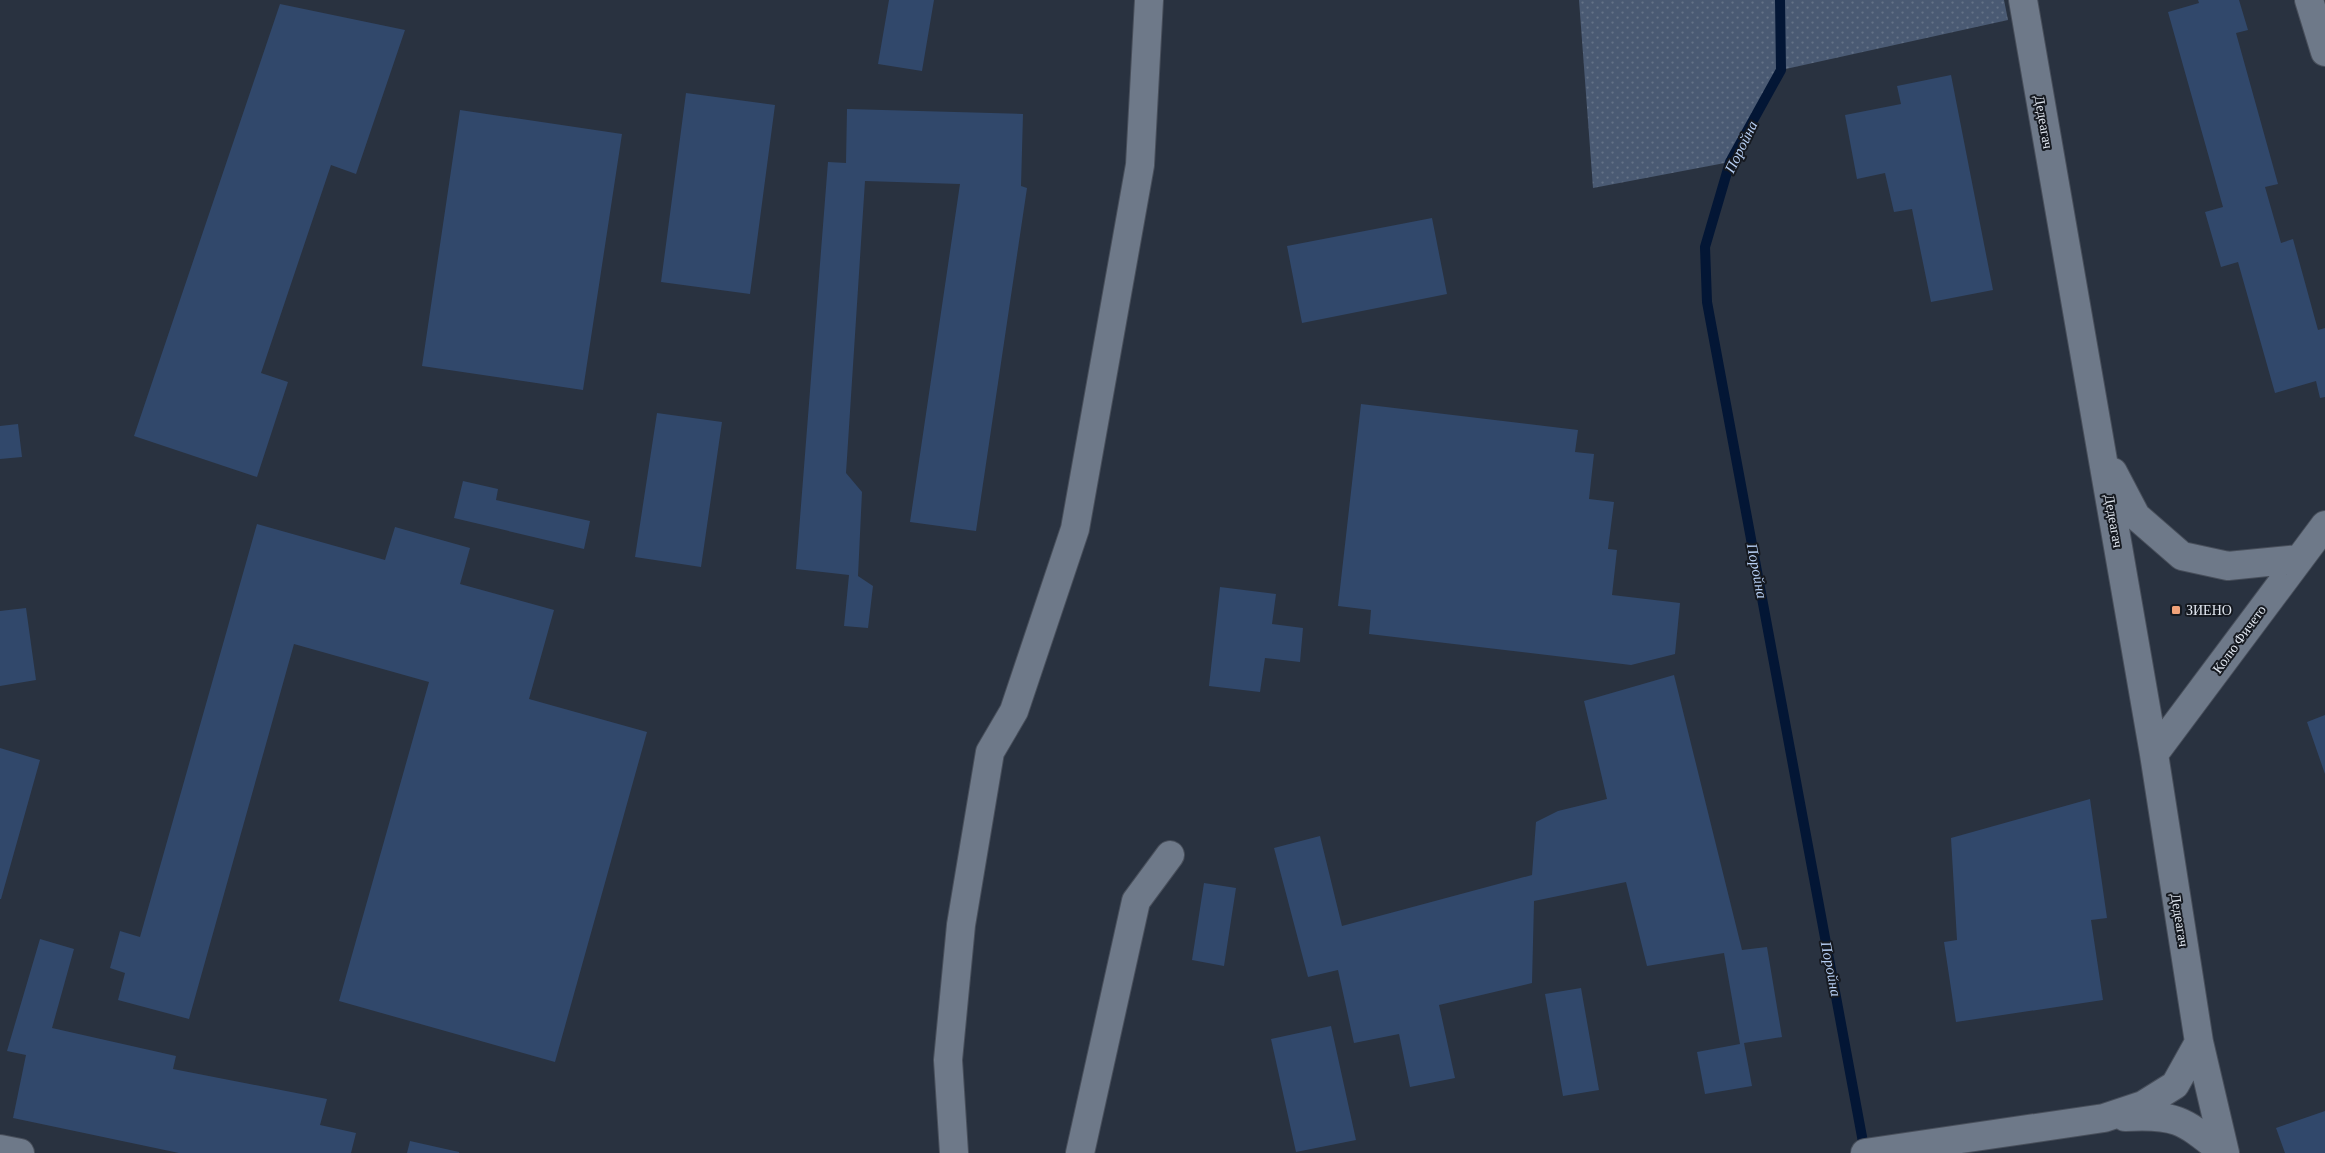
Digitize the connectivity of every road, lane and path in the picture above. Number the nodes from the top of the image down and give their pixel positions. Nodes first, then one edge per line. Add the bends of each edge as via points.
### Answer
1 (1149, 0) edge
2 (2023, 0) edge
3 (2309, 0) edge
4 (2325, 52) edge
5 (2101, 447) junction
6 (2325, 525) edge
7 (2298, 559) junction
8 (2154, 754) junction
9 (1170, 855) dead end
10 (2200, 1042) junction
11 (2104, 1118) junction
12 (0, 1149) edge
13 (20, 1153) edge
14 (954, 1153) edge
15 (1080, 1153) edge
16 (1866, 1153) edge
17 (2224, 1153) edge

1 - 14 street via 1140,166 1075,529 1014,711 990,752 961,925 948,1060
2 - 5 street, Дедеагач
3 - 4 street
5 - 7 street via 2136,516 2182,556 2228,566
5 - 8 street, Дедеагач
6 - 7 street, Колю Фичето
7 - 8 street, Колю Фичето
8 - 10 street, Дедеагач
9 - 15 street via 1136,901
10 - 11 street via 2175,1085 2143,1105
10 - 17 street, Дедеагач
11 - 16 street
11 - 17 street via 2159,1115 2189,1124
12 - 13 street

